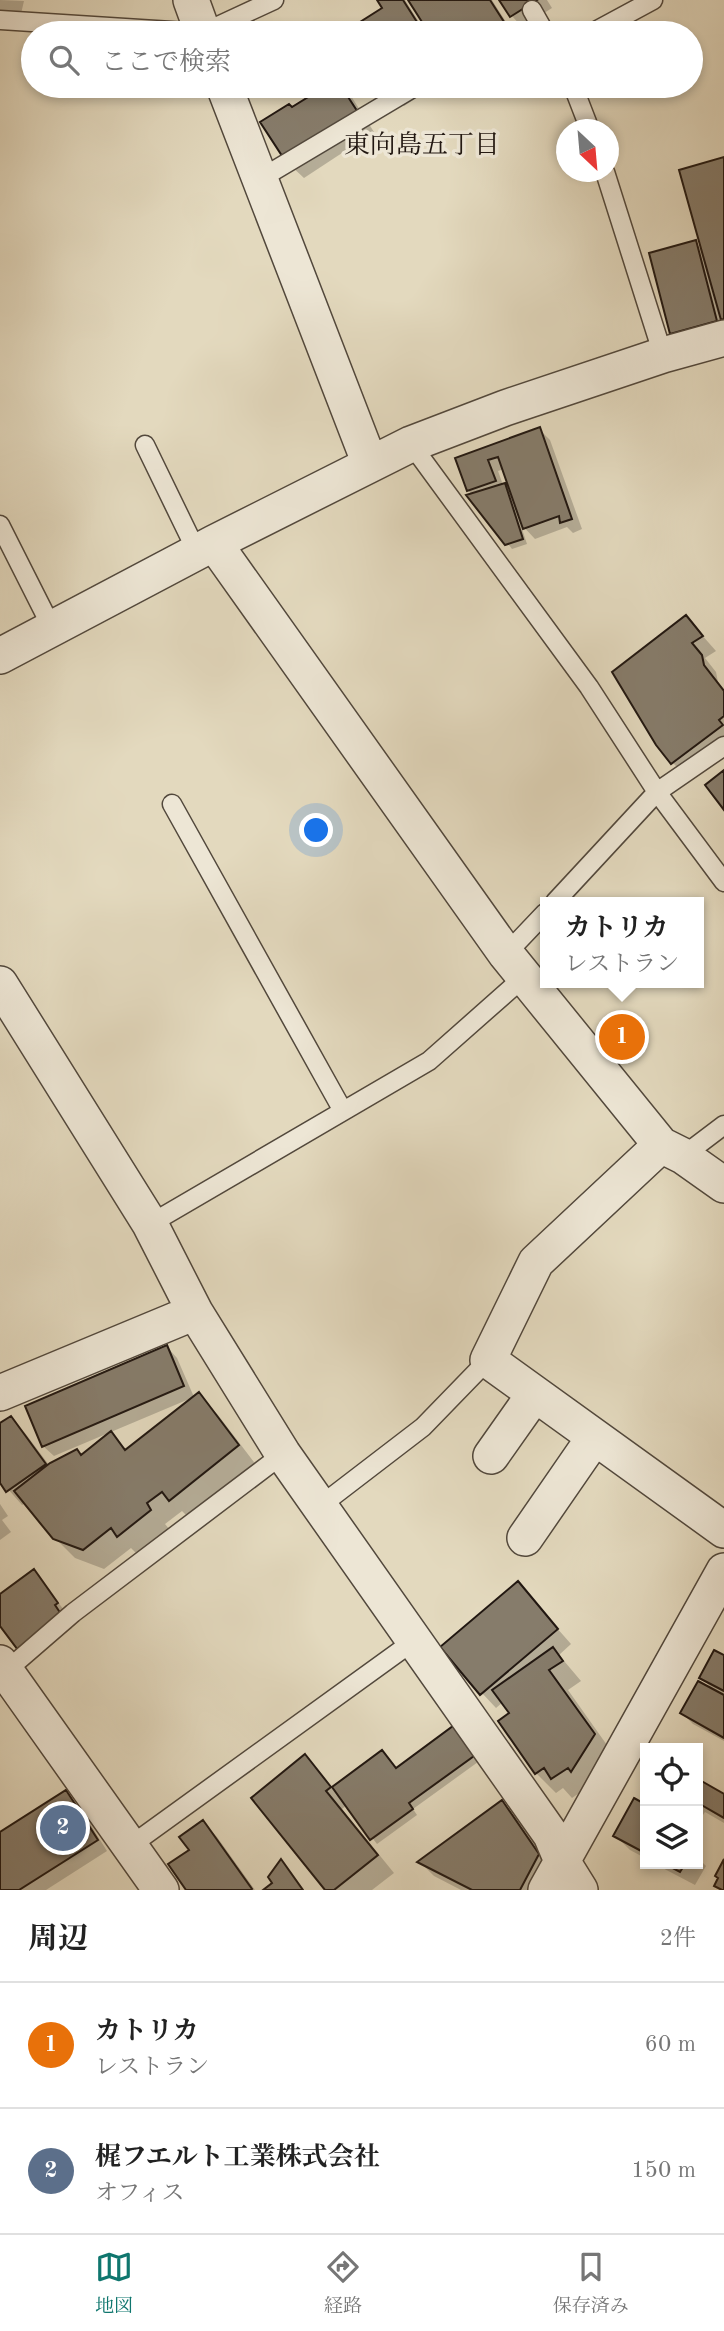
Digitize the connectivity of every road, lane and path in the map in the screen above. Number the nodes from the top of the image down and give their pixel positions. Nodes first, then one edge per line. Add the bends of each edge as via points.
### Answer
1 (191, 0) edge
2 (274, 0) edge
3 (653, 0) edge
4 (532, 10) dead end
5 (0, 20) edge
6 (21, 21) edge
7 (199, 21) edge
8 (229, 21) edge
9 (538, 21) edge
10 (614, 21) edge
11 (228, 98) edge
12 (396, 98) edge
13 (578, 98) edge
14 (586, 119) edge
15 (260, 179) junction
16 (609, 182) edge
17 (724, 338) edge
18 (663, 355) junction
19 (411, 444) junction
20 (145, 445) dead end
21 (370, 464) junction
22 (0, 525) edge
23 (206, 547) junction
24 (52, 628) junction
25 (0, 656) edge
26 (724, 746) edge
27 (657, 792) junction
28 (172, 804) dead end
29 (724, 882) edge
30 (560, 897) edge
31 (540, 922) edge
32 (515, 966) junction
33 (0, 984) edge
34 (343, 1111) junction
35 (724, 1125) edge
36 (672, 1151) junction
37 (724, 1185) edge
38 (150, 1224) junction
39 (195, 1312) junction
40 (488, 1360) junction
41 (0, 1393) edge
42 (534, 1395) junction
43 (594, 1438) junction
44 (283, 1454) junction
45 (491, 1455) dead end
46 (320, 1506) junction
47 (724, 1530) edge
48 (525, 1538) dead end
49 (724, 1571) edge
50 (415, 1640) junction
51 (3, 1667) edge
52 (130, 1846) junction
53 (554, 1875) edge
54 (161, 1890) edge
55 (580, 1890) edge

1 - 7 street
2 - 8 lane
3 - 10 lane
4 - 9 lane
5 - 6 lane
11 - 15 street
12 - 15 lane
13 - 14 lane
15 - 21 street
16 - 18 lane
17 - 18 street
18 - 19 street
19 - 21 street
19 - 27 lane via 589,687
20 - 23 lane
21 - 23 street
22 - 24 lane
23 - 24 street
23 - 32 street
24 - 25 street
26 - 27 lane
27 - 29 lane
27 - 30 lane
28 - 34 lane
31 - 32 lane
32 - 34 lane via 429,1060
32 - 36 street
33 - 38 street
34 - 38 lane
35 - 36 lane
36 - 37 street
36 - 40 street via 536,1262
38 - 39 street
39 - 41 street
39 - 44 street
40 - 42 street
40 - 46 lane via 423,1427
42 - 43 street
42 - 45 street
43 - 47 street
43 - 48 street
44 - 46 street
44 - 51 lane
46 - 50 street
49 - 53 street
50 - 52 lane
50 - 53 street via 551,1835
51 - 52 street
52 - 54 street
53 - 55 street

